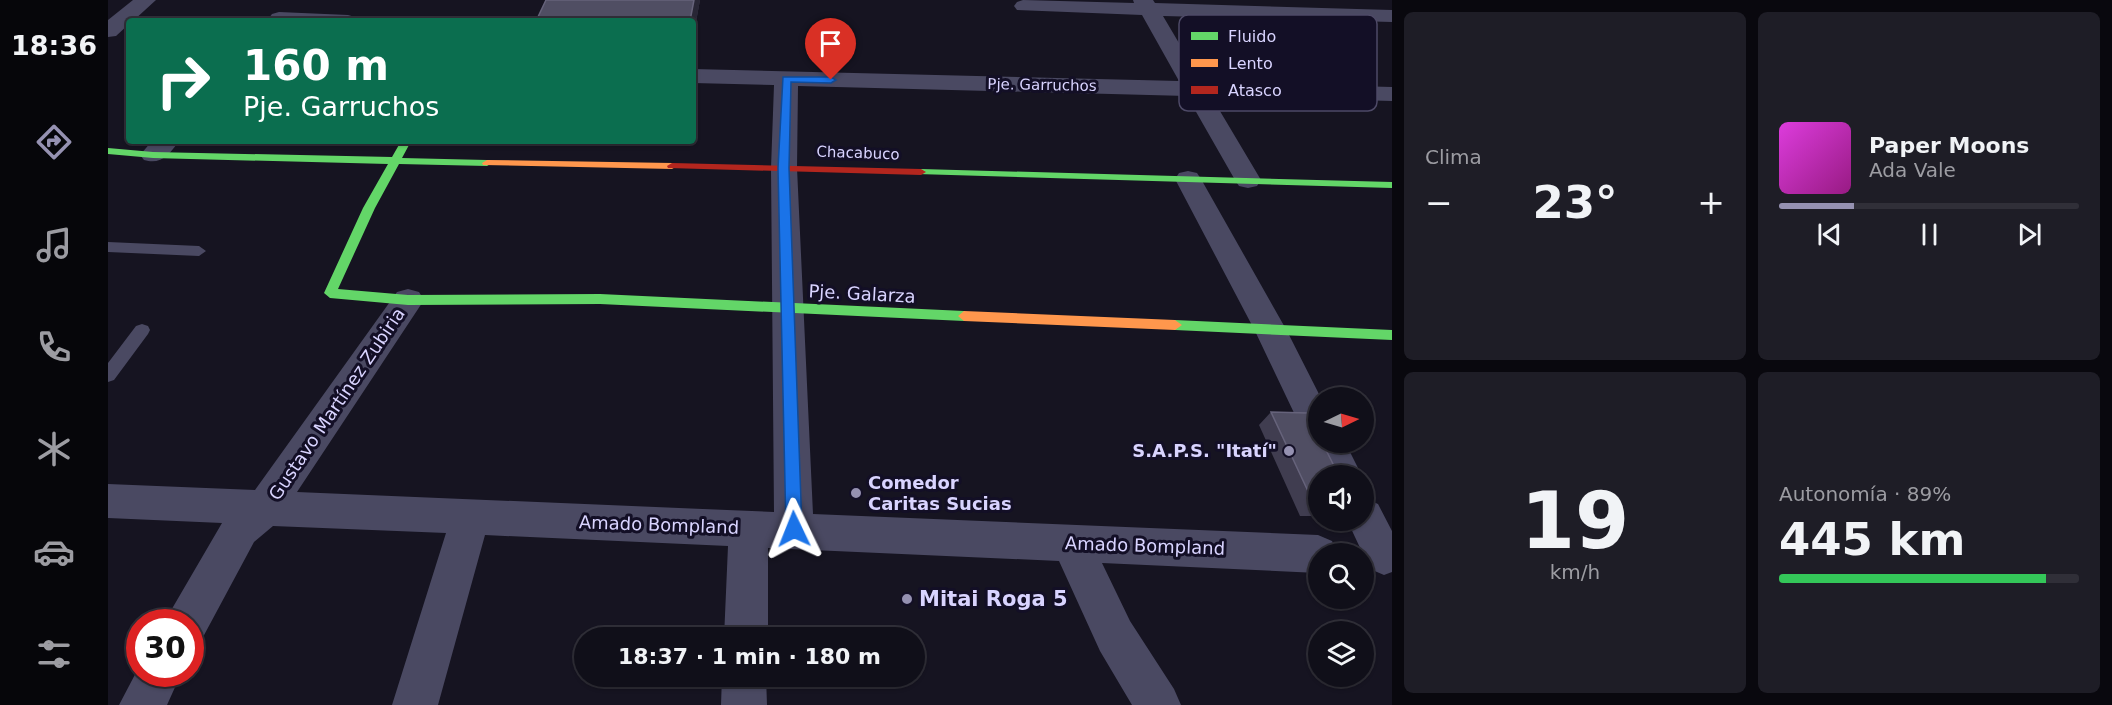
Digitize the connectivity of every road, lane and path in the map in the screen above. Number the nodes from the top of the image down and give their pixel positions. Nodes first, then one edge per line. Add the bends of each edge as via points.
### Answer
1 (146, 0) edge
2 (296, 0) edge
3 (1146, 5) edge
4 (1024, 6) dead end
5 (1282, 7) edge
6 (1392, 16) edge
7 (279, 18) edge
8 (108, 31) edge
9 (108, 39) edge
10 (126, 40) edge
11 (1179, 62) edge
12 (696, 76) edge
13 (786, 79) junction
14 (1179, 89) edge
15 (1377, 94) edge
16 (1392, 94) edge
17 (1208, 111) edge
18 (405, 144) edge
19 (159, 148) edge
20 (108, 151) edge
21 (396, 162) junction
22 (784, 168) junction
23 (1188, 179) junction
24 (1248, 180) junction
25 (1392, 185) edge
26 (108, 247) edge
27 (199, 251) dead end
28 (408, 300) junction
29 (786, 308) junction
30 (142, 330) dead end
31 (1271, 331) junction
32 (1392, 334) edge
33 (108, 375) edge
34 (1308, 406) edge
35 (108, 501) edge
36 (265, 508) junction
37 (470, 518) junction
38 (749, 528) junction
39 (794, 529) junction
40 (1370, 531) edge
41 (1071, 543) junction
42 (1308, 554) edge
43 (1380, 556) edge
44 (195, 609) edge
45 (746, 627) edge
46 (152, 687) edge
47 (744, 687) edge
48 (142, 705) edge
49 (415, 705) edge
50 (744, 705) edge
51 (1158, 705) edge

1 - 8 street
2 - 7 street
3 - 4 street
3 - 5 street
3 - 11 street
5 - 6 street
9 - 10 street
12 - 13 street, Pje. Garruchos
13 - 14 street, Pje. Garruchos
13 - 22 street
15 - 16 street, Pje. Garruchos
17 - 24 street
18 - 21 street
19 - 20 street, Chacabuco
19 - 21 street, Chacabuco
21 - 22 street, Chacabuco
21 - 28 street, Pje. Galarza via 369,208 330,293
22 - 23 street, Chacabuco
22 - 29 street
23 - 24 street, Chacabuco
23 - 31 street
24 - 25 street, Chacabuco
26 - 27 lane
28 - 29 street, Pje. Galarza via 600,299
28 - 36 street, Gustavo Martínez Zubiria
29 - 31 street, Pje. Galarza
29 - 39 street
30 - 33 lane
31 - 32 street, Pje. Galarza
31 - 34 street
35 - 36 street, Amado Bompland
36 - 37 street, Amado Bompland
36 - 44 street, Gustavo Martínez Zubiria via 240,529
37 - 38 street, Amado Bompland
37 - 49 street
38 - 39 street, Amado Bompland
38 - 45 street
39 - 41 street, Amado Bompland
40 - 43 street
41 - 42 street, Amado Bompland
41 - 51 street via 1115,636
46 - 48 street
47 - 50 street

